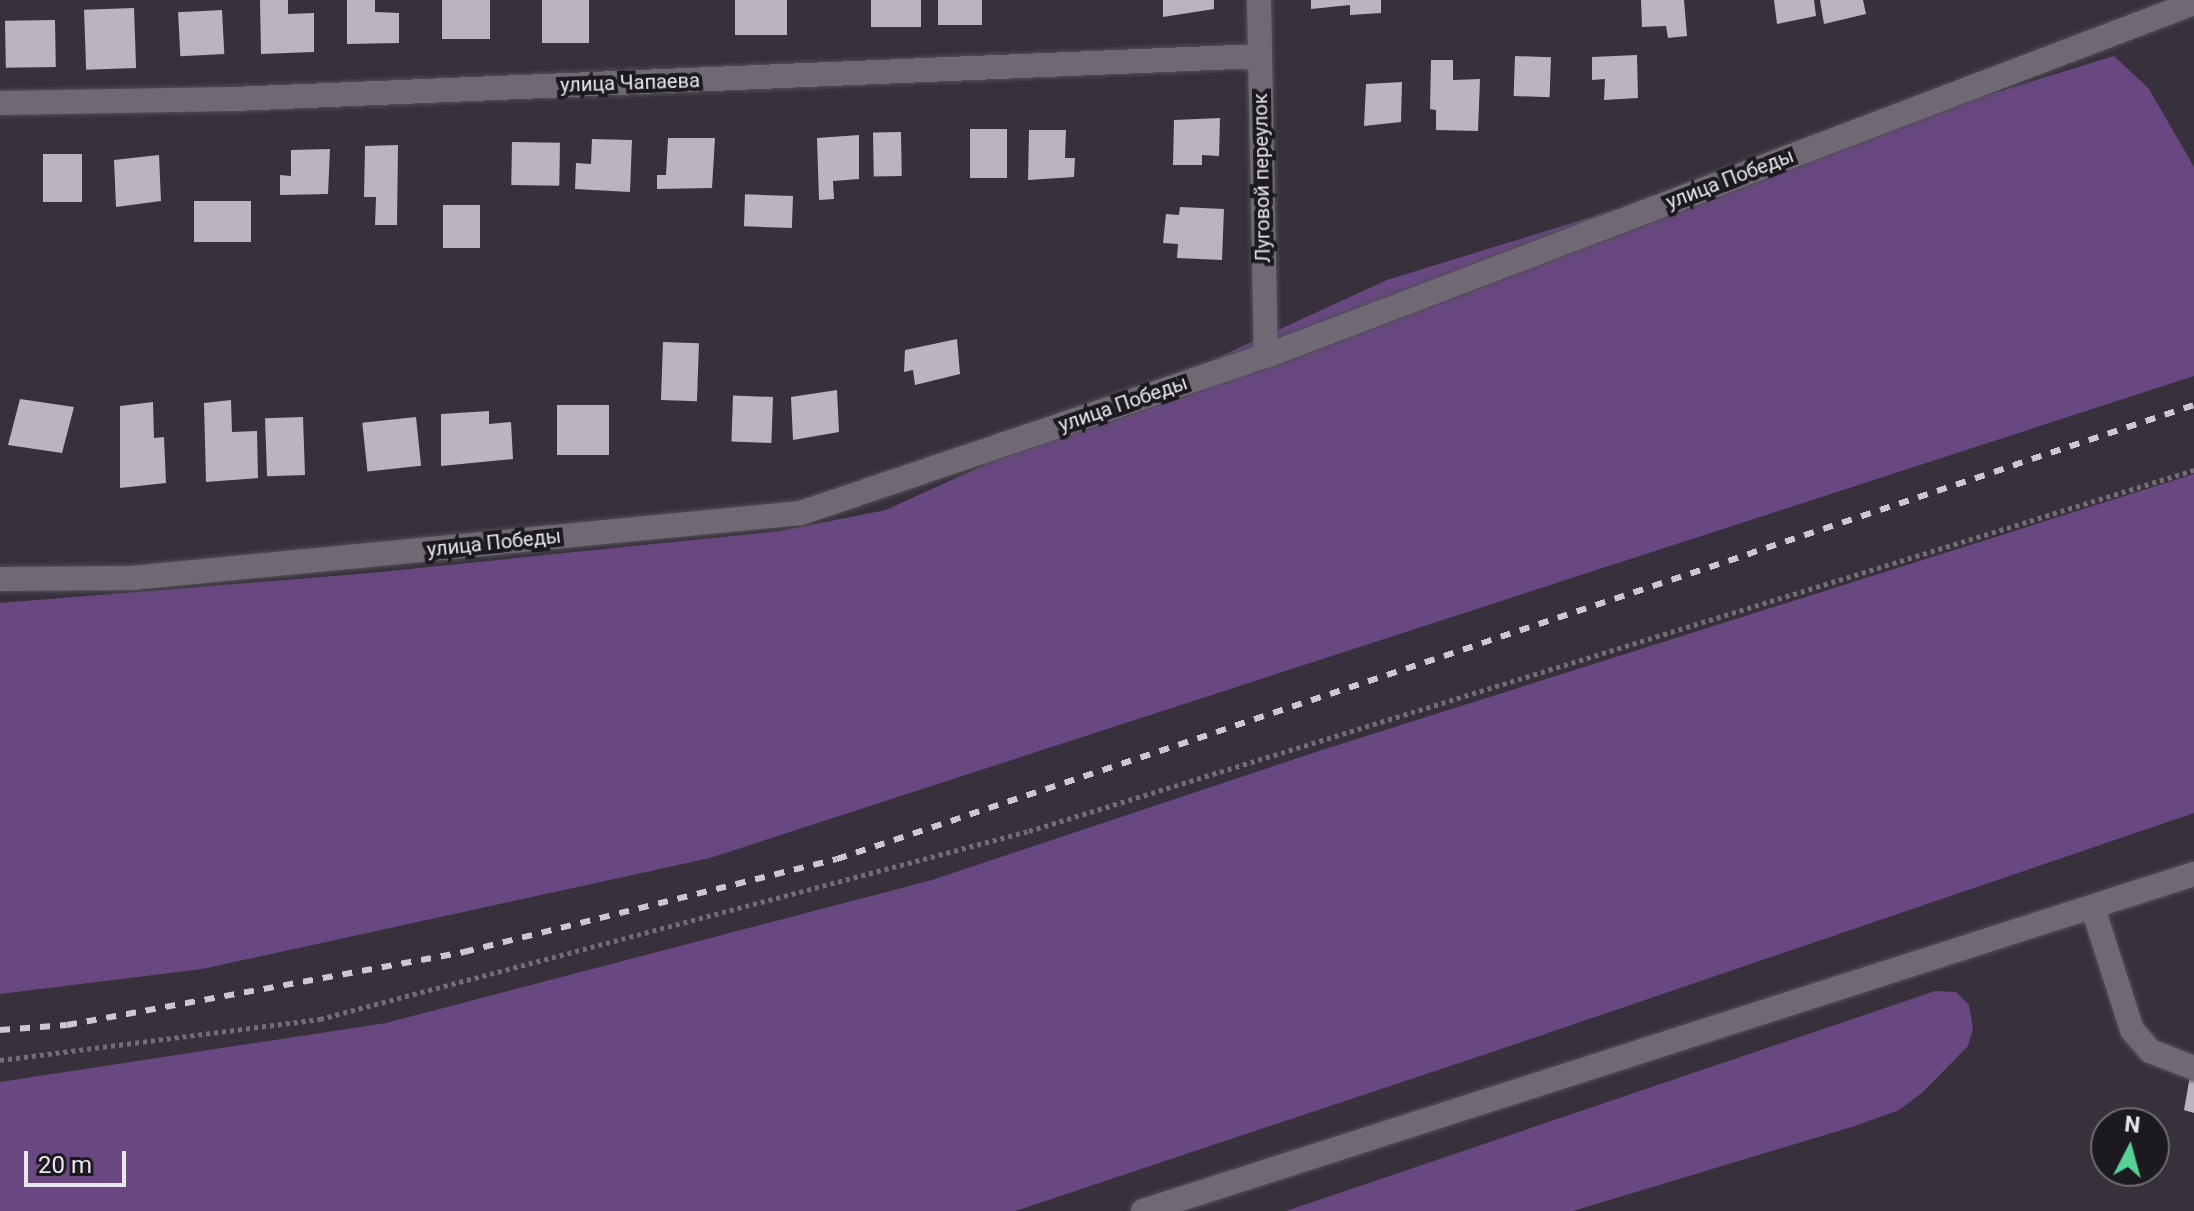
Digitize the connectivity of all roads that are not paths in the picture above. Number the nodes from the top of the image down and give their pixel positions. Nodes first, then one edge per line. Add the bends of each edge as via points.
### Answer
1 (1259, 0) edge
2 (2194, 3) edge
3 (1260, 56) junction
4 (0, 103) edge
5 (1266, 356) junction
6 (0, 579) edge
7 (2194, 874) edge
8 (2093, 908) junction
9 (2194, 1068) edge
10 (1143, 1211) edge

1 - 3 street, Луговой переулок
2 - 5 street, улица Победы
3 - 4 street, улица Чапаева via 234,99
3 - 5 street, Луговой переулок
5 - 6 street, улица Победы via 801,513 132,578
7 - 8 street
8 - 9 street via 2132,1030 2150,1051 2172,1064
8 - 10 street

